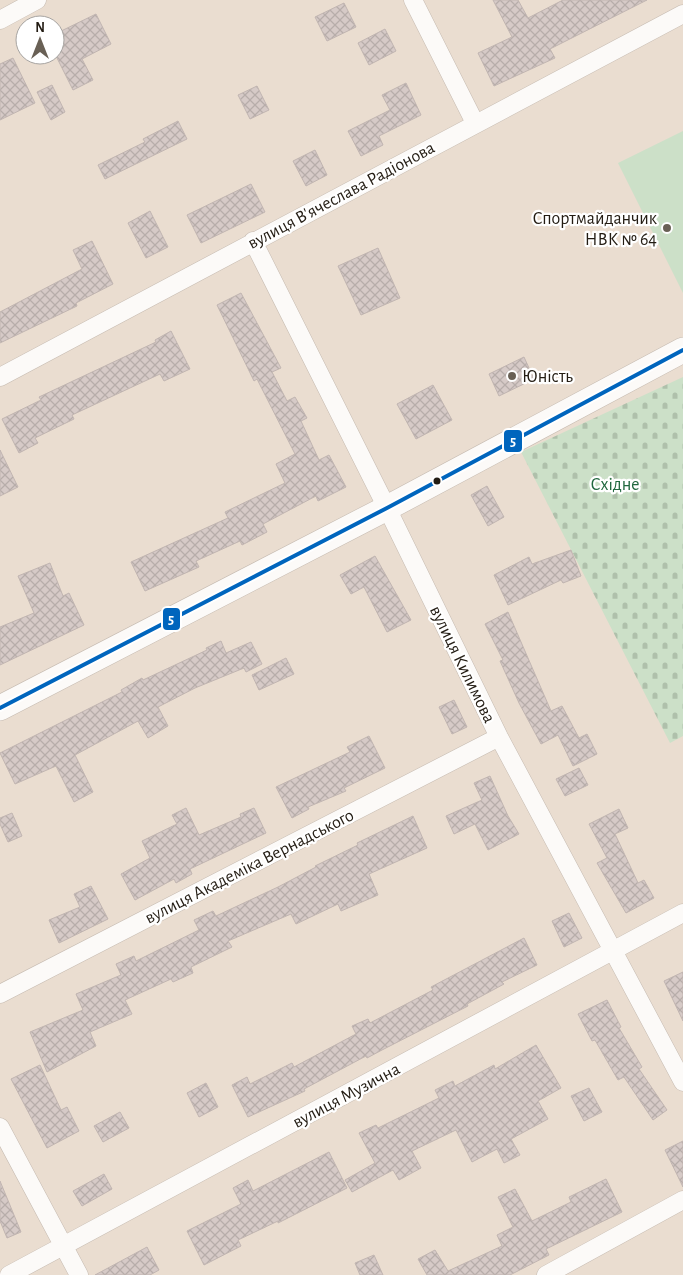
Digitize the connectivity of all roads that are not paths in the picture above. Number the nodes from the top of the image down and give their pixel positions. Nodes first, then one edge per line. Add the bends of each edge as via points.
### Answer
1 (38, 0) edge
2 (413, 0) edge
3 (683, 14) edge
4 (0, 20) edge
5 (476, 124) junction
6 (253, 241) junction
7 (683, 350) edge
8 (0, 377) edge
9 (387, 508) junction
10 (0, 708) edge
11 (499, 737) junction
12 (683, 914) edge
13 (612, 953) junction
14 (0, 994) edge
15 (683, 1082) edge
16 (0, 1126) edge
17 (683, 1200) edge
18 (64, 1246) junction
19 (9, 1275) edge
20 (79, 1275) edge
21 (546, 1275) edge

1 - 4 street
2 - 5 street
3 - 5 street, вулиця В'ячеслава Радіонова
5 - 6 street, вулиця В'ячеслава Радіонова
6 - 8 street, вулиця В'ячеслава Радіонова
6 - 9 street, вулиця Килимова
7 - 9 street
9 - 10 street
9 - 11 street, вулиця Килимова
11 - 13 street, вулиця Килимова
11 - 14 street, вулиця Академіка Вернадського
12 - 13 street, вулиця Музична
13 - 15 street, вулиця Килимова
13 - 18 street, вулиця Музична
16 - 18 street
17 - 21 street
18 - 19 street, вулиця Музична
18 - 20 street

